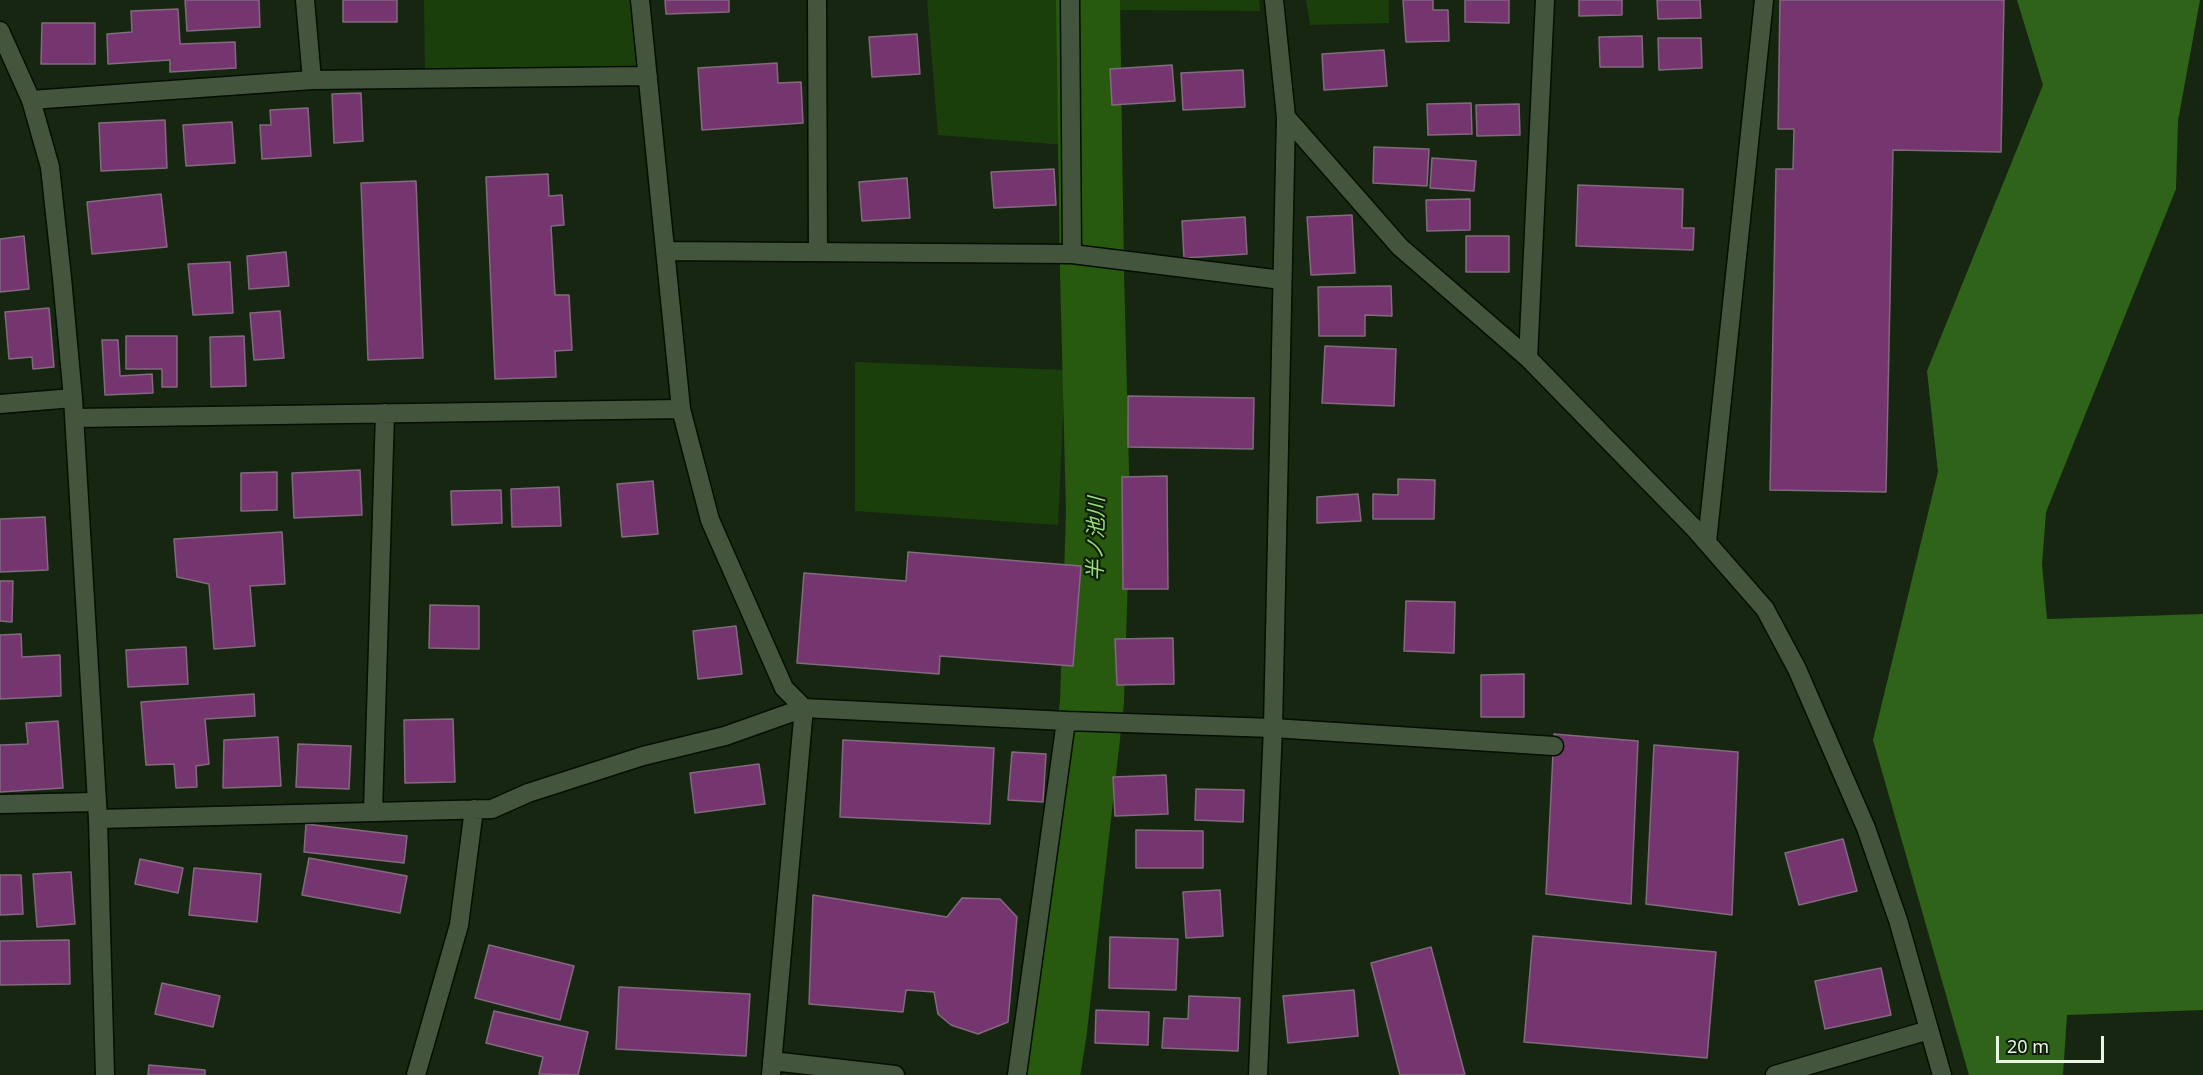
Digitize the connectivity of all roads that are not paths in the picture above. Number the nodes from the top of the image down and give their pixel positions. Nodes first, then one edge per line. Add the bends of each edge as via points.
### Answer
1 (305, 0) edge
2 (640, 0) edge
3 (817, 0) edge
4 (1070, 0) edge
5 (1274, 0) edge
6 (1545, 0) edge
7 (1764, 0) edge
8 (1, 36) edge
9 (648, 76) junction
10 (312, 80) junction
11 (31, 100) junction
12 (1286, 117) junction
13 (665, 251) junction
14 (818, 252) junction
15 (1072, 254) junction
16 (1282, 279) junction
17 (1528, 358) junction
18 (73, 398) junction
19 (0, 404) edge
20 (681, 409) junction
21 (385, 413) junction
22 (75, 418) junction
23 (1707, 542) junction
24 (804, 708) junction
25 (1066, 721) junction
26 (1273, 728) junction
27 (1554, 746) dead end
28 (0, 804) edge
29 (474, 809) junction
30 (97, 811) junction
31 (373, 812) junction
32 (1929, 1030) junction
33 (771, 1068) edge
34 (105, 1075) edge
35 (416, 1075) edge
36 (895, 1075) edge
37 (1017, 1075) edge
38 (1258, 1075) edge
39 (1775, 1075) edge
40 (1942, 1075) edge

1 - 10 street
2 - 9 street
3 - 14 street
4 - 15 street
5 - 12 street
6 - 17 street
7 - 23 street
8 - 11 street
9 - 10 street
9 - 13 street
10 - 11 street
11 - 18 street via 50,167
12 - 16 street
12 - 17 street via 1400,247
13 - 14 street
13 - 20 street
14 - 15 street
15 - 16 street
16 - 26 street
17 - 23 street
18 - 19 street
18 - 22 street
20 - 21 street
20 - 24 street via 710,520 784,688
21 - 22 street
21 - 31 street
22 - 30 street
23 - 32 street via 1765,609 1797,669 1866,828 1898,920
24 - 25 street
24 - 29 street via 725,736 643,756 528,793 492,809
24 - 33 street
25 - 26 street
25 - 37 street
26 - 27 street
26 - 38 street
28 - 30 street
29 - 31 street
29 - 35 street via 459,925
30 - 31 street
30 - 34 street
32 - 39 street
32 - 40 street
33 - 36 street

